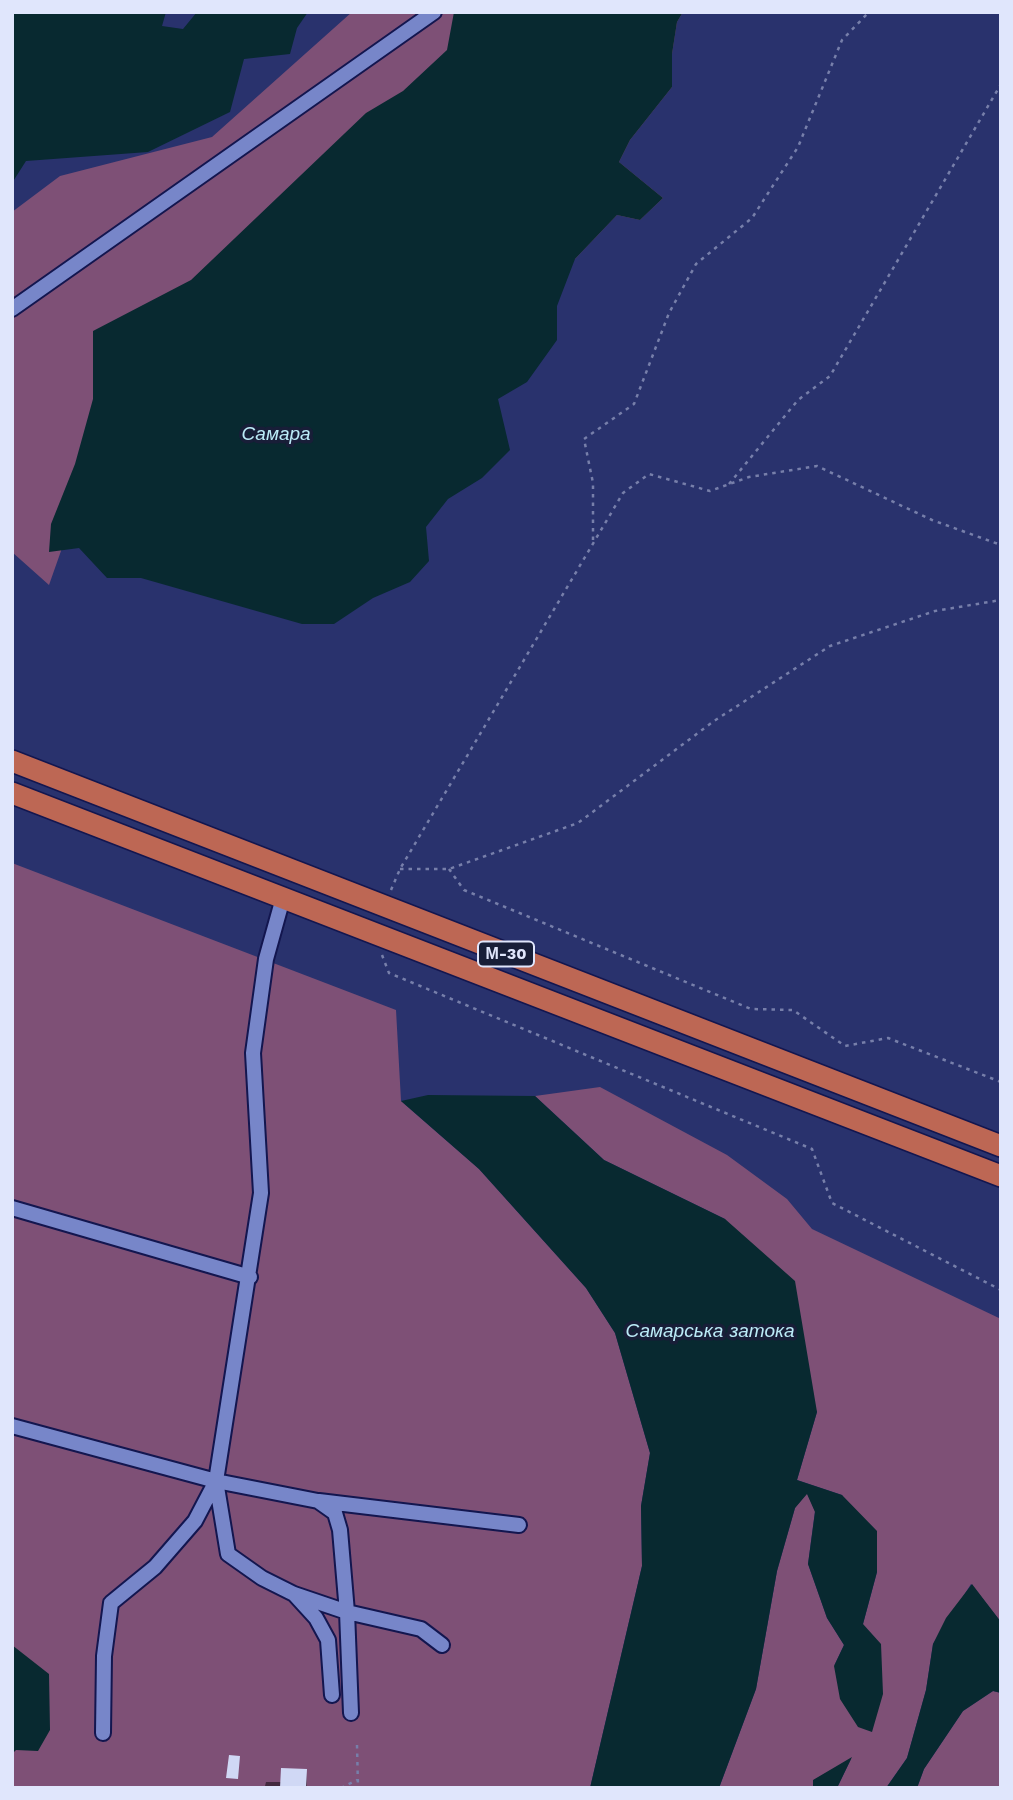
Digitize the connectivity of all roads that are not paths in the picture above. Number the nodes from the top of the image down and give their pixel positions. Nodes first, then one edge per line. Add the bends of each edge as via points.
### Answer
1 (434, 12) edge
2 (12, 309) edge
3 (12, 761) edge
4 (12, 793) edge
5 (283, 898) junction
6 (1001, 1146) edge
7 (1001, 1176) edge
8 (12, 1208) edge
9 (250, 1277) junction
10 (12, 1426) edge
11 (216, 1481) junction
12 (318, 1501) junction
13 (519, 1525) dead end
14 (294, 1594) junction
15 (347, 1612) junction
16 (442, 1645) dead end
17 (332, 1695) dead end
18 (352, 1713) dead end
19 (103, 1733) dead end

1 - 2 lane
3 - 6 highway, М-30
4 - 5 highway, М-30
5 - 7 highway, М-30
5 - 9 lane via 266,959 253,1053 261,1193
8 - 9 lane
9 - 11 lane
10 - 11 lane
11 - 12 lane
11 - 14 lane via 228,1555
11 - 19 lane via 195,1521 155,1567 111,1603 104,1656
12 - 13 lane
12 - 15 lane via 335,1513 340,1530
14 - 15 lane
14 - 17 lane via 328,1640
15 - 16 lane via 421,1629
15 - 18 lane

